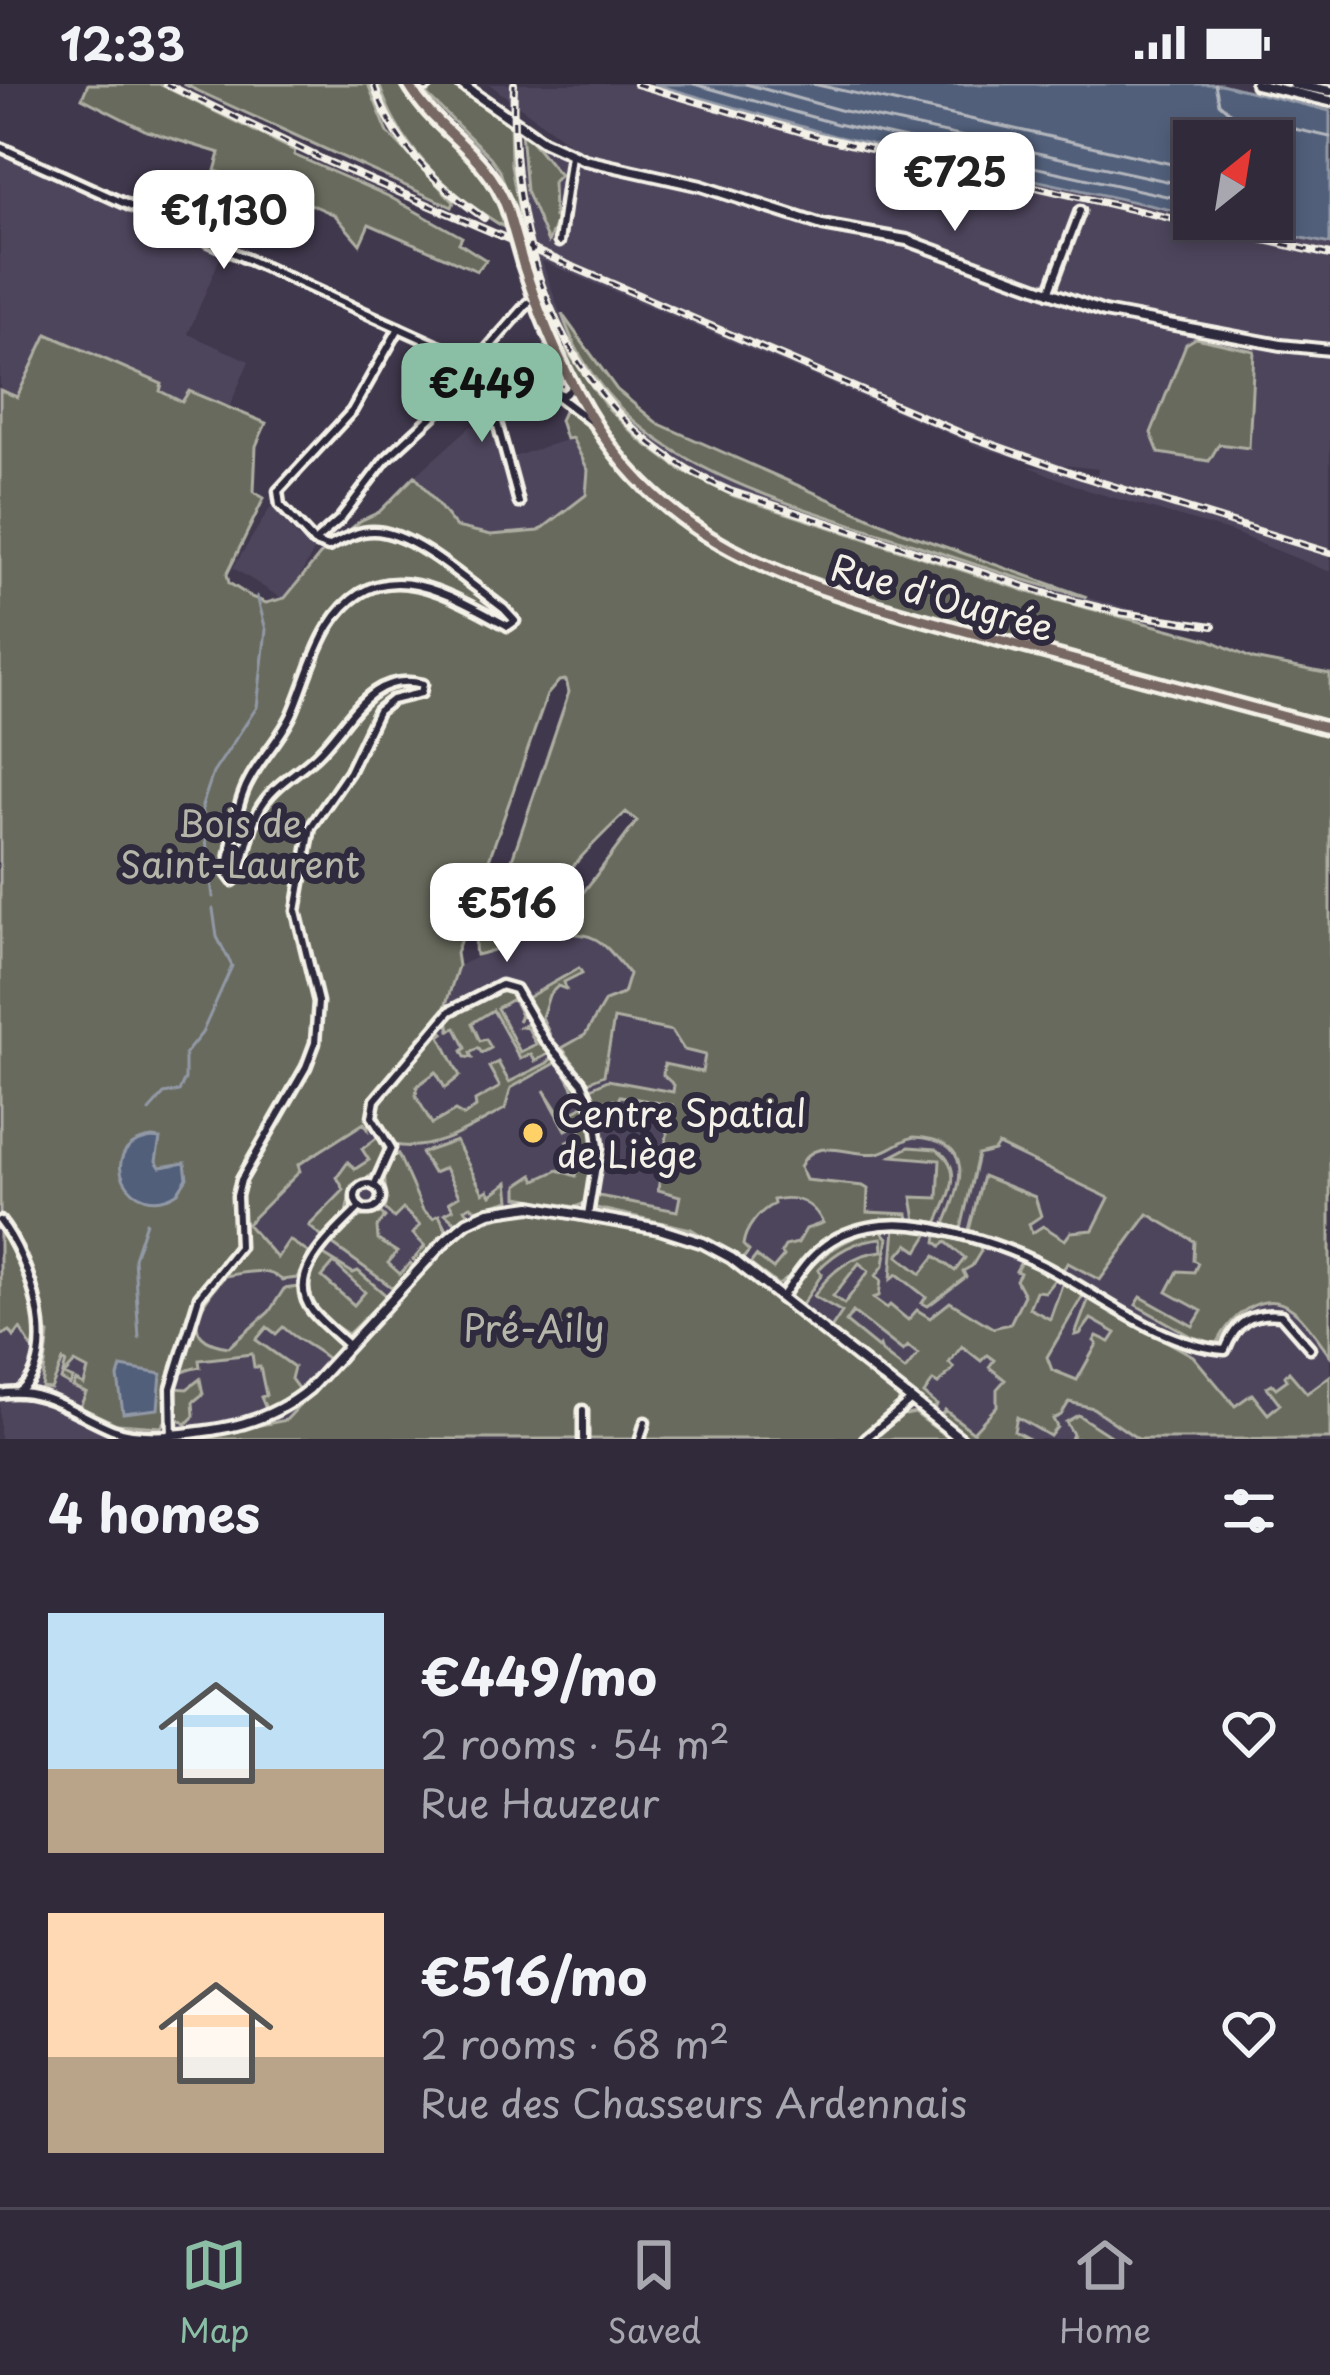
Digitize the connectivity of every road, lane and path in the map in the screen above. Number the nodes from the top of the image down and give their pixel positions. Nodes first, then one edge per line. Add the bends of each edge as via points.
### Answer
1 (461, 84) edge
2 (1256, 84) edge
3 (1293, 84) edge
4 (409, 85) edge
5 (427, 85) edge
6 (1330, 96) edge
7 (419, 102) junction
8 (0, 147) edge
9 (571, 155) junction
10 (1080, 211) dead end
11 (559, 242) dead end
12 (1049, 293) junction
13 (528, 303) dead end
14 (399, 328) junction
15 (1330, 350) edge
16 (476, 362) junction
17 (562, 364) junction
18 (485, 369) junction
19 (539, 384) junction
20 (549, 384) junction
21 (572, 388) junction
22 (553, 394) junction
23 (593, 424) junction
24 (519, 503) dead end
25 (314, 542) junction
26 (1330, 729) edge
27 (374, 1186) junction
28 (360, 1207) junction
29 (588, 1215) junction
30 (0, 1221) edge
31 (781, 1298) junction
32 (349, 1346) junction
33 (1310, 1348) dead end
34 (19, 1392) junction
35 (0, 1394) edge
36 (910, 1401) junction
37 (583, 1410) dead end
38 (645, 1422) dead end
39 (172, 1437) edge
40 (583, 1439) edge
41 (640, 1439) edge
42 (865, 1439) edge
43 (961, 1439) edge

1 - 9 street
2 - 6 street
3 - 6 street
4 - 5 street
4 - 7 main road
5 - 7 street
7 - 17 main road, bridge via 494,180
8 - 14 street, Rue d'Ougrée
9 - 11 street
9 - 12 street via 918,244
10 - 12 street
12 - 15 street via 1111,314
13 - 16 street
14 - 16 street, Rue d'Ougrée
14 - 25 street via 352,411 278,491 280,505
16 - 18 street, Rue d'Ougrée
17 - 20 street
17 - 21 main road
18 - 19 street, Rue d'Ougrée
18 - 24 street
18 - 25 street via 385,460
19 - 20 street, Rue d'Ougrée
19 - 22 street, Rue d'Ougrée
20 - 21 street, Rue d'Ougrée
21 - 22 street
21 - 23 main road, Rue d'Ougrée
22 - 23 street, Rue d'Ougrée
23 - 26 main road, Rue d'Ougrée via 668,510 783,577
25 - 39 street via 328,547 373,531 397,535 515,621 508,626 421,584 386,584 357,597 328,628 289,720 244,790 227,873 233,881 272,791 314,758 365,698 386,686 423,684 421,693 379,711 311,827 296,911 318,1003 315,1042 241,1180 242,1237 199,1298 171,1388
27 - 28 street via 358,1189
27 - 28 street via 380,1204
27 - 29 street via 392,1148 372,1117 376,1100 450,1011 501,985 515,988 595,1113 599,1148
28 - 32 street via 304,1279 314,1313
29 - 31 street via 703,1243
29 - 32 street via 514,1206 467,1222
30 - 34 street via 33,1287 40,1324 34,1373
31 - 33 street via 816,1252 845,1234 913,1224 1015,1252 1187,1345 1225,1350 1238,1324 1262,1313 1281,1315
31 - 36 street
32 - 39 street via 271,1415
34 - 35 street
34 - 39 street via 121,1432
36 - 42 street
36 - 43 street
37 - 40 street
38 - 41 street

